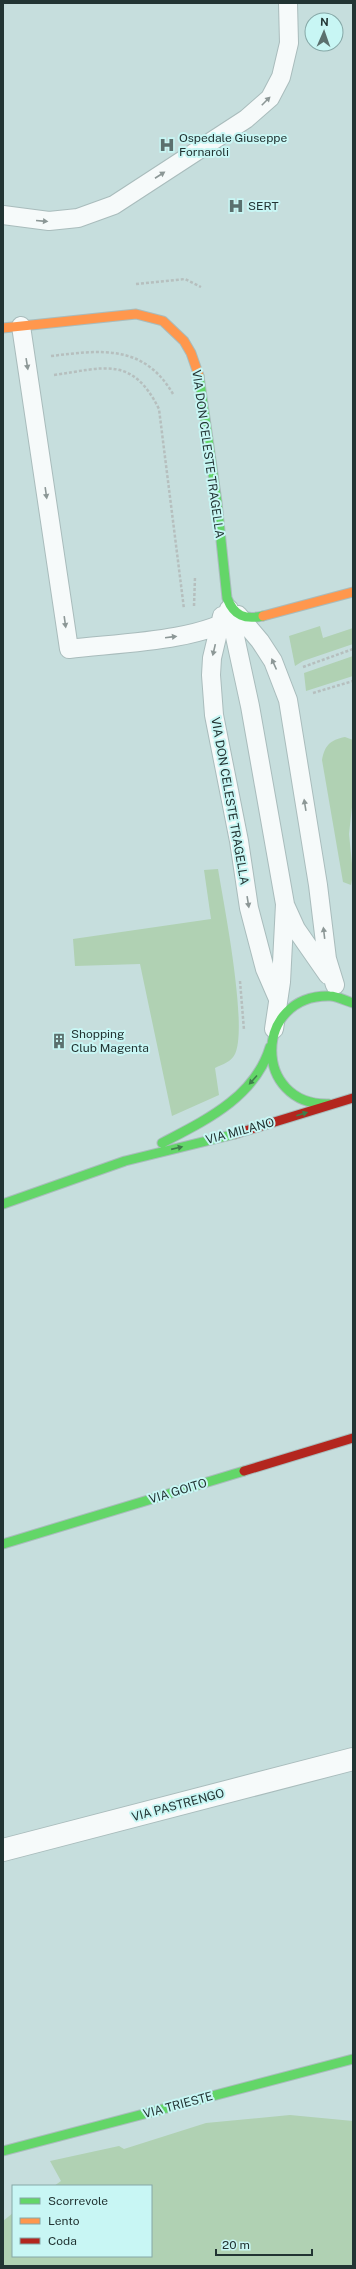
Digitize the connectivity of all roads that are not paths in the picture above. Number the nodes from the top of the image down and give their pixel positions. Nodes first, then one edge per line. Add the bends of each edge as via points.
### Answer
1 (288, 3) edge
2 (3, 215) edge
3 (21, 326) junction
4 (3, 328) edge
5 (353, 592) edge
6 (227, 598) joint
7 (230, 619) junction
8 (285, 904) junction
9 (335, 985) junction
10 (351, 1001) edge
11 (279, 1002) junction
12 (272, 1038) junction
13 (353, 1098) edge
14 (343, 1101) junction
15 (125, 1161) junction
16 (3, 1204) edge
17 (353, 1438) edge
18 (3, 1544) edge
19 (353, 1759) edge
20 (3, 1850) edge
21 (353, 2059) edge
22 (3, 2151) edge

2 -> 1 lane via 49,221 78,218 114,205 246,119 270,98 281,77 289,42
3 - 4 street
3 - 6 street, VIA DON CELESTE TRAGELLA via 136,314 163,321 184,341 201,381
3 -> 7 lane via 69,649 187,635
5 - 7 street via 268,616
6 - 7 lane, VIA DON CELESTE TRAGELLA
7 - 8 lane, VIA DON CELESTE TRAGELLA via 271,819
9 -> 7 lane via 328,960 288,700 273,661 260,641
7 -> 11 lane, VIA DON CELESTE TRAGELLA via 212,658 214,715 249,908 265,968
8 - 9 lane via 296,928
8 - 11 lane
9 - 10 lane
10 - 12 street, VIA MILANO via 332,995 304,999 287,1010
11 - 12 lane
12 - 14 street via 274,1070 281,1082 294,1095 314,1104
12 -> 15 street, VIA MILANO via 266,1062 256,1078 226,1106 185,1131
13 - 14 street, VIA MILANO
15 -> 14 street, VIA MILANO via 245,1131
15 - 16 street, VIA MILANO
17 - 18 street, VIA GOITO
19 - 20 street, VIA PASTRENGO
21 - 22 street, VIA TRIESTE

